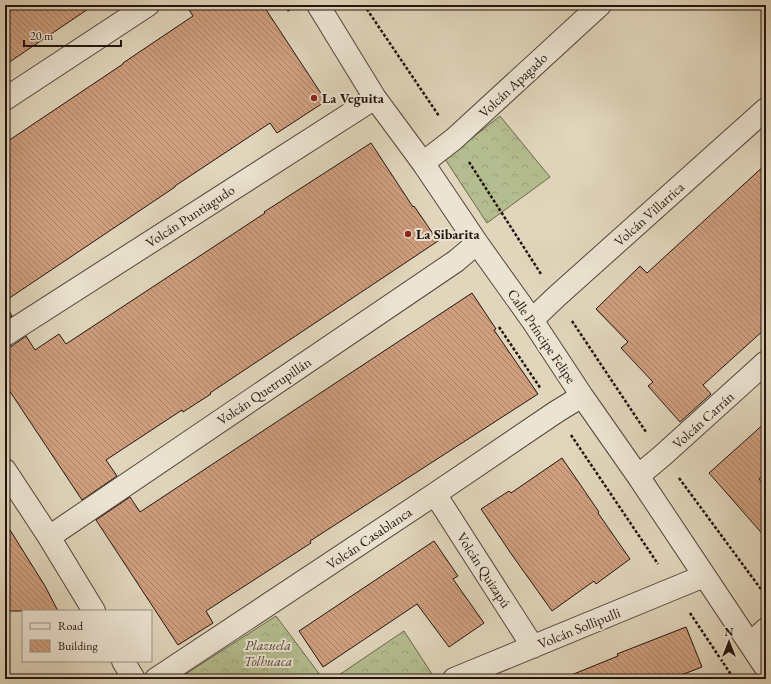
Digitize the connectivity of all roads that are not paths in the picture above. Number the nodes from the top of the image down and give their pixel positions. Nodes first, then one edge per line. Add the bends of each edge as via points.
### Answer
1 (148, 5) edge
2 (318, 5) edge
3 (600, 5) edge
4 (375, 98) junction
5 (5, 100) edge
6 (766, 109) edge
7 (423, 162) junction
8 (477, 243) junction
9 (532, 320) junction
10 (5, 335) edge
11 (766, 362) edge
12 (582, 396) junction
13 (5, 470) edge
14 (638, 476) junction
15 (435, 494) junction
16 (49, 537) junction
17 (704, 576) junction
18 (93, 610) edge
19 (766, 630) edge
20 (750, 644) junction
21 (533, 646) junction
22 (124, 662) edge
23 (766, 668) edge
24 (134, 679) edge
25 (156, 679) edge
26 (454, 679) edge

1 - 5 street
2 - 4 street, Calle Príncipe Felipe
3 - 7 street, Volcán Apagado via 454,139
4 - 7 street, Calle Príncipe Felipe
4 - 10 street, Volcán Puntiagudo
6 - 9 street, Volcán Villarrica
7 - 8 street, Calle Príncipe Felipe
8 - 9 street, Calle Príncipe Felipe
8 - 16 street, Volcán Quetrupillán via 449,265
9 - 12 street, Calle Príncipe Felipe
11 - 14 street, Volcán Carrán
12 - 14 street, Calle Príncipe Felipe
12 - 15 street, Volcán Casablanca
13 - 16 street
14 - 17 street, Calle Príncipe Felipe
15 - 21 street, Volcán Quizapú
15 - 25 street, Volcán Casablanca
16 - 18 street
17 - 20 street, Calle Príncipe Felipe
17 - 21 street, Volcán Sollipulli
19 - 20 street
20 - 23 street, Calle Príncipe Felipe
21 - 26 street, Volcán Sollipulli
22 - 24 street

